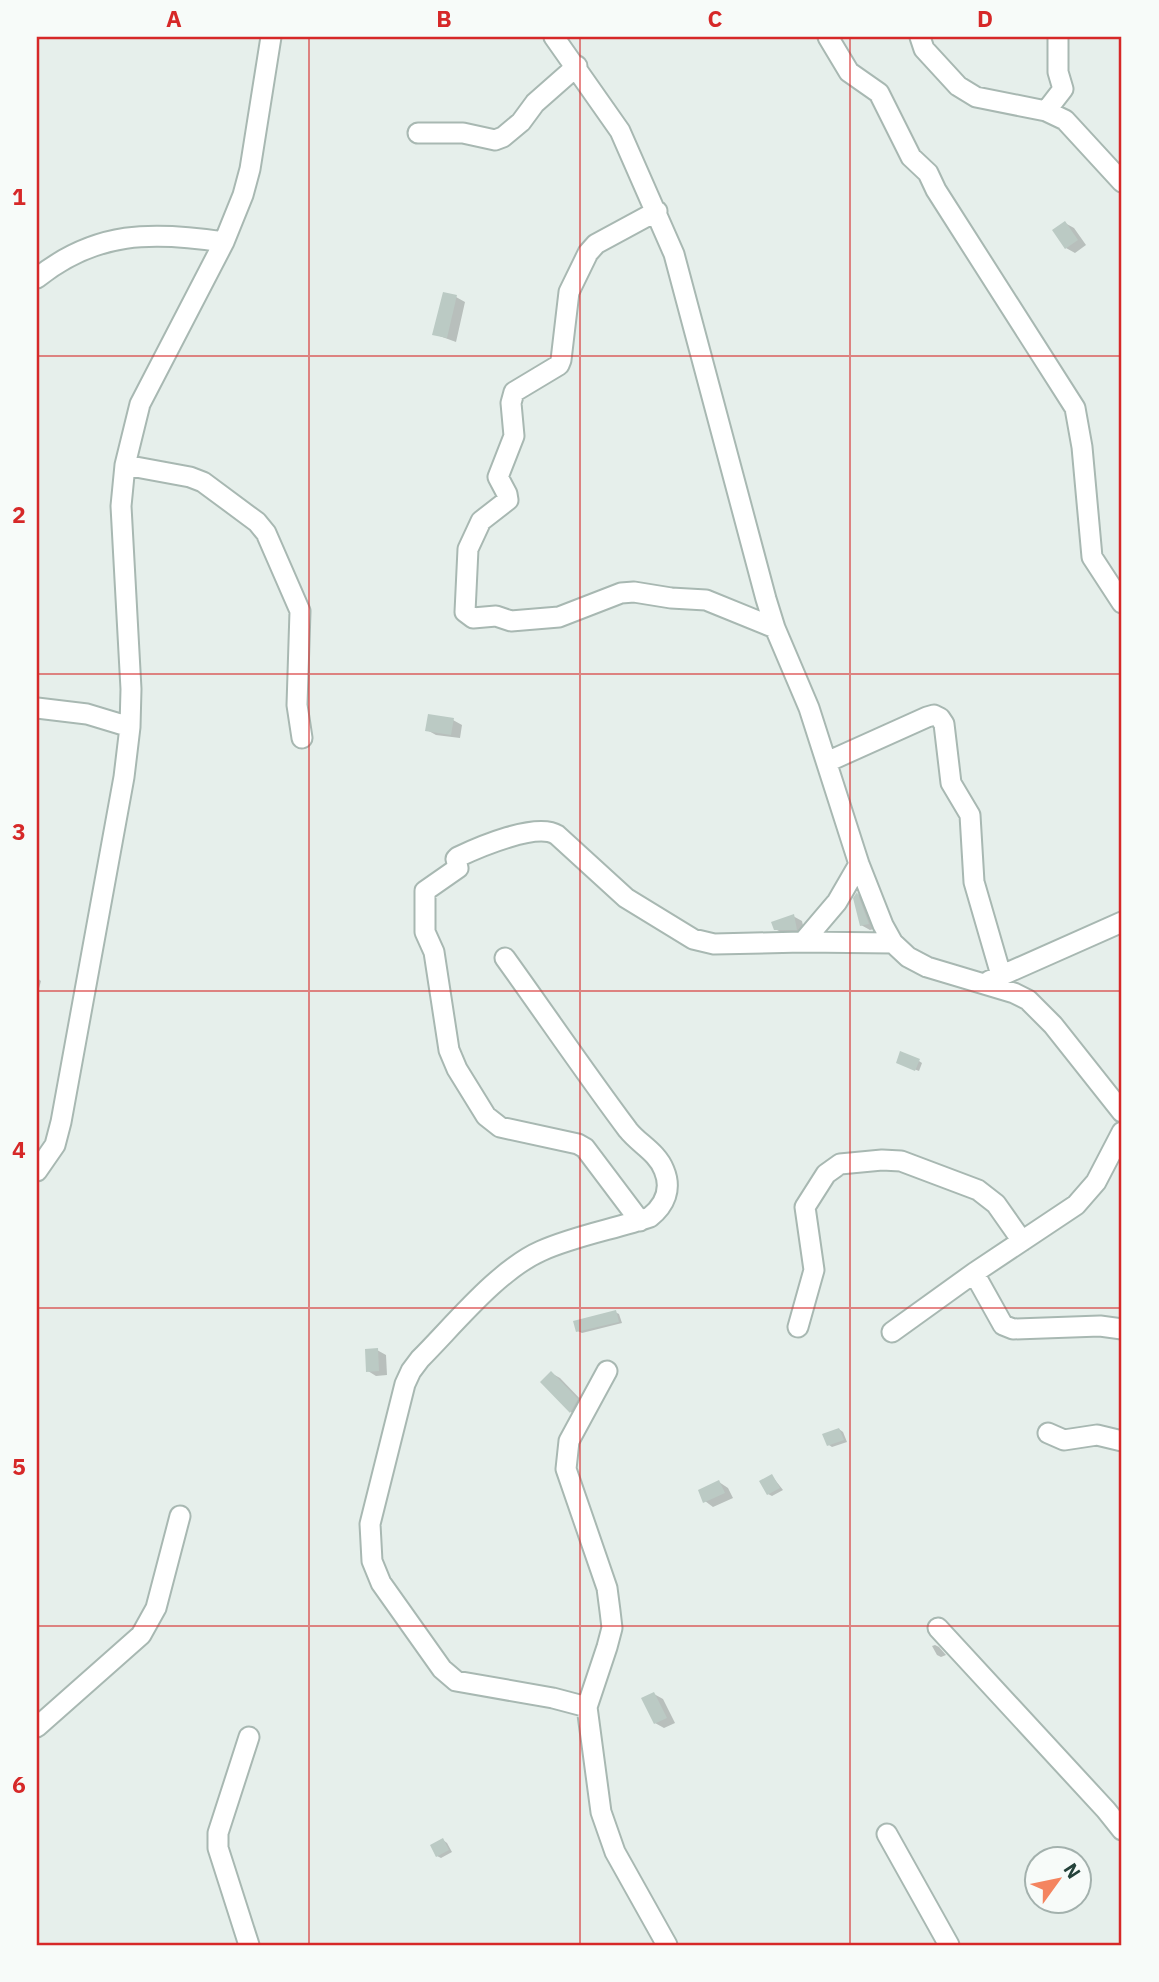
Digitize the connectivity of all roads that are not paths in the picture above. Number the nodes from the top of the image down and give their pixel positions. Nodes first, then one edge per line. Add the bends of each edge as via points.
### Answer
1 (271, 37) edge
2 (554, 37) edge
3 (828, 37) edge
4 (920, 37) edge
5 (1058, 37) edge
6 (577, 66) junction
7 (1046, 111) junction
8 (418, 133) dead end
9 (1122, 182) edge
10 (657, 211) junction
11 (224, 242) junction
12 (37, 278) edge
13 (125, 465) junction
14 (1122, 603) edge
15 (775, 628) junction
16 (37, 708) edge
17 (130, 727) junction
18 (302, 738) dead end
19 (827, 762) junction
20 (859, 864) junction
21 (1122, 922) edge
22 (803, 942) junction
23 (893, 943) junction
24 (505, 958) dead end
25 (1001, 975) junction
26 (982, 984) junction
27 (1122, 1112) edge
28 (1122, 1132) edge
29 (46, 1148) edge
30 (37, 1171) edge
31 (640, 1221) junction
32 (1022, 1241) junction
33 (974, 1273) junction
34 (798, 1327) dead end
35 (1122, 1329) edge
36 (892, 1332) dead end
37 (607, 1371) dead end
38 (1048, 1433) dead end
39 (1122, 1441) edge
40 (180, 1516) dead end
41 (938, 1628) dead end
42 (587, 1707) junction
43 (37, 1727) edge
44 (248, 1737) dead end
45 (1122, 1830) edge
46 (887, 1834) dead end
47 (249, 1945) edge
48 (667, 1945) edge
49 (949, 1945) edge

1 - 11 street via 250,169
2 - 6 street
3 - 14 street via 849,72 879,93 911,157 928,173 1071,402 1080,432 1092,557
4 - 7 street via 924,49 967,92
5 - 7 street via 1063,89
6 - 8 street via 503,137
6 - 10 street via 620,131
7 - 9 street via 1071,126
10 - 15 street via 674,254
10 - 15 street via 588,253 569,292 559,365 514,392 514,436 498,477 508,500 481,521 468,549 465,612 473,618 496,616 511,621 559,617 634,592 706,600
11 - 12 street via 172,235 98,243
11 - 13 street via 140,404
13 - 17 street via 121,506
13 - 18 street via 203,482 262,527 300,611 297,705
15 - 19 street via 798,677
16 - 17 street via 87,714
17 - 29 street via 61,1122
19 - 20 street
19 - 25 street via 927,717 940,718 951,783 970,815 974,882
20 - 22 street via 837,902
20 - 23 street
21 - 25 street
22 - 23 street
22 - 31 street via 714,944 693,939 626,898 557,835 546,831 494,840 458,857 458,868 425,891 425,932 434,952 449,1050 486,1116 500,1127 585,1148
23 - 26 street via 927,967
24 - 31 street via 631,1133 665,1171 665,1200 659,1210
25 - 26 street
26 - 27 street via 1014,993 1039,1010
28 - 32 street via 1087,1195
29 - 30 street
31 - 42 street via 542,1250 525,1260 420,1359 405,1384 370,1524 372,1561 381,1583 442,1670 464,1684
32 - 33 street
32 - 34 street via 996,1204 978,1190 901,1161 840,1164 826,1174 807,1201 814,1270
33 - 35 street via 1003,1325 1013,1329
33 - 36 street
37 - 42 street via 566,1455 566,1469 607,1588 611,1619 607,1647
38 - 39 street via 1064,1440 1097,1435
40 - 43 street via 156,1608 141,1635
41 - 45 street
42 - 48 street via 604,1824
44 - 47 street via 218,1833 218,1848
46 - 49 street

